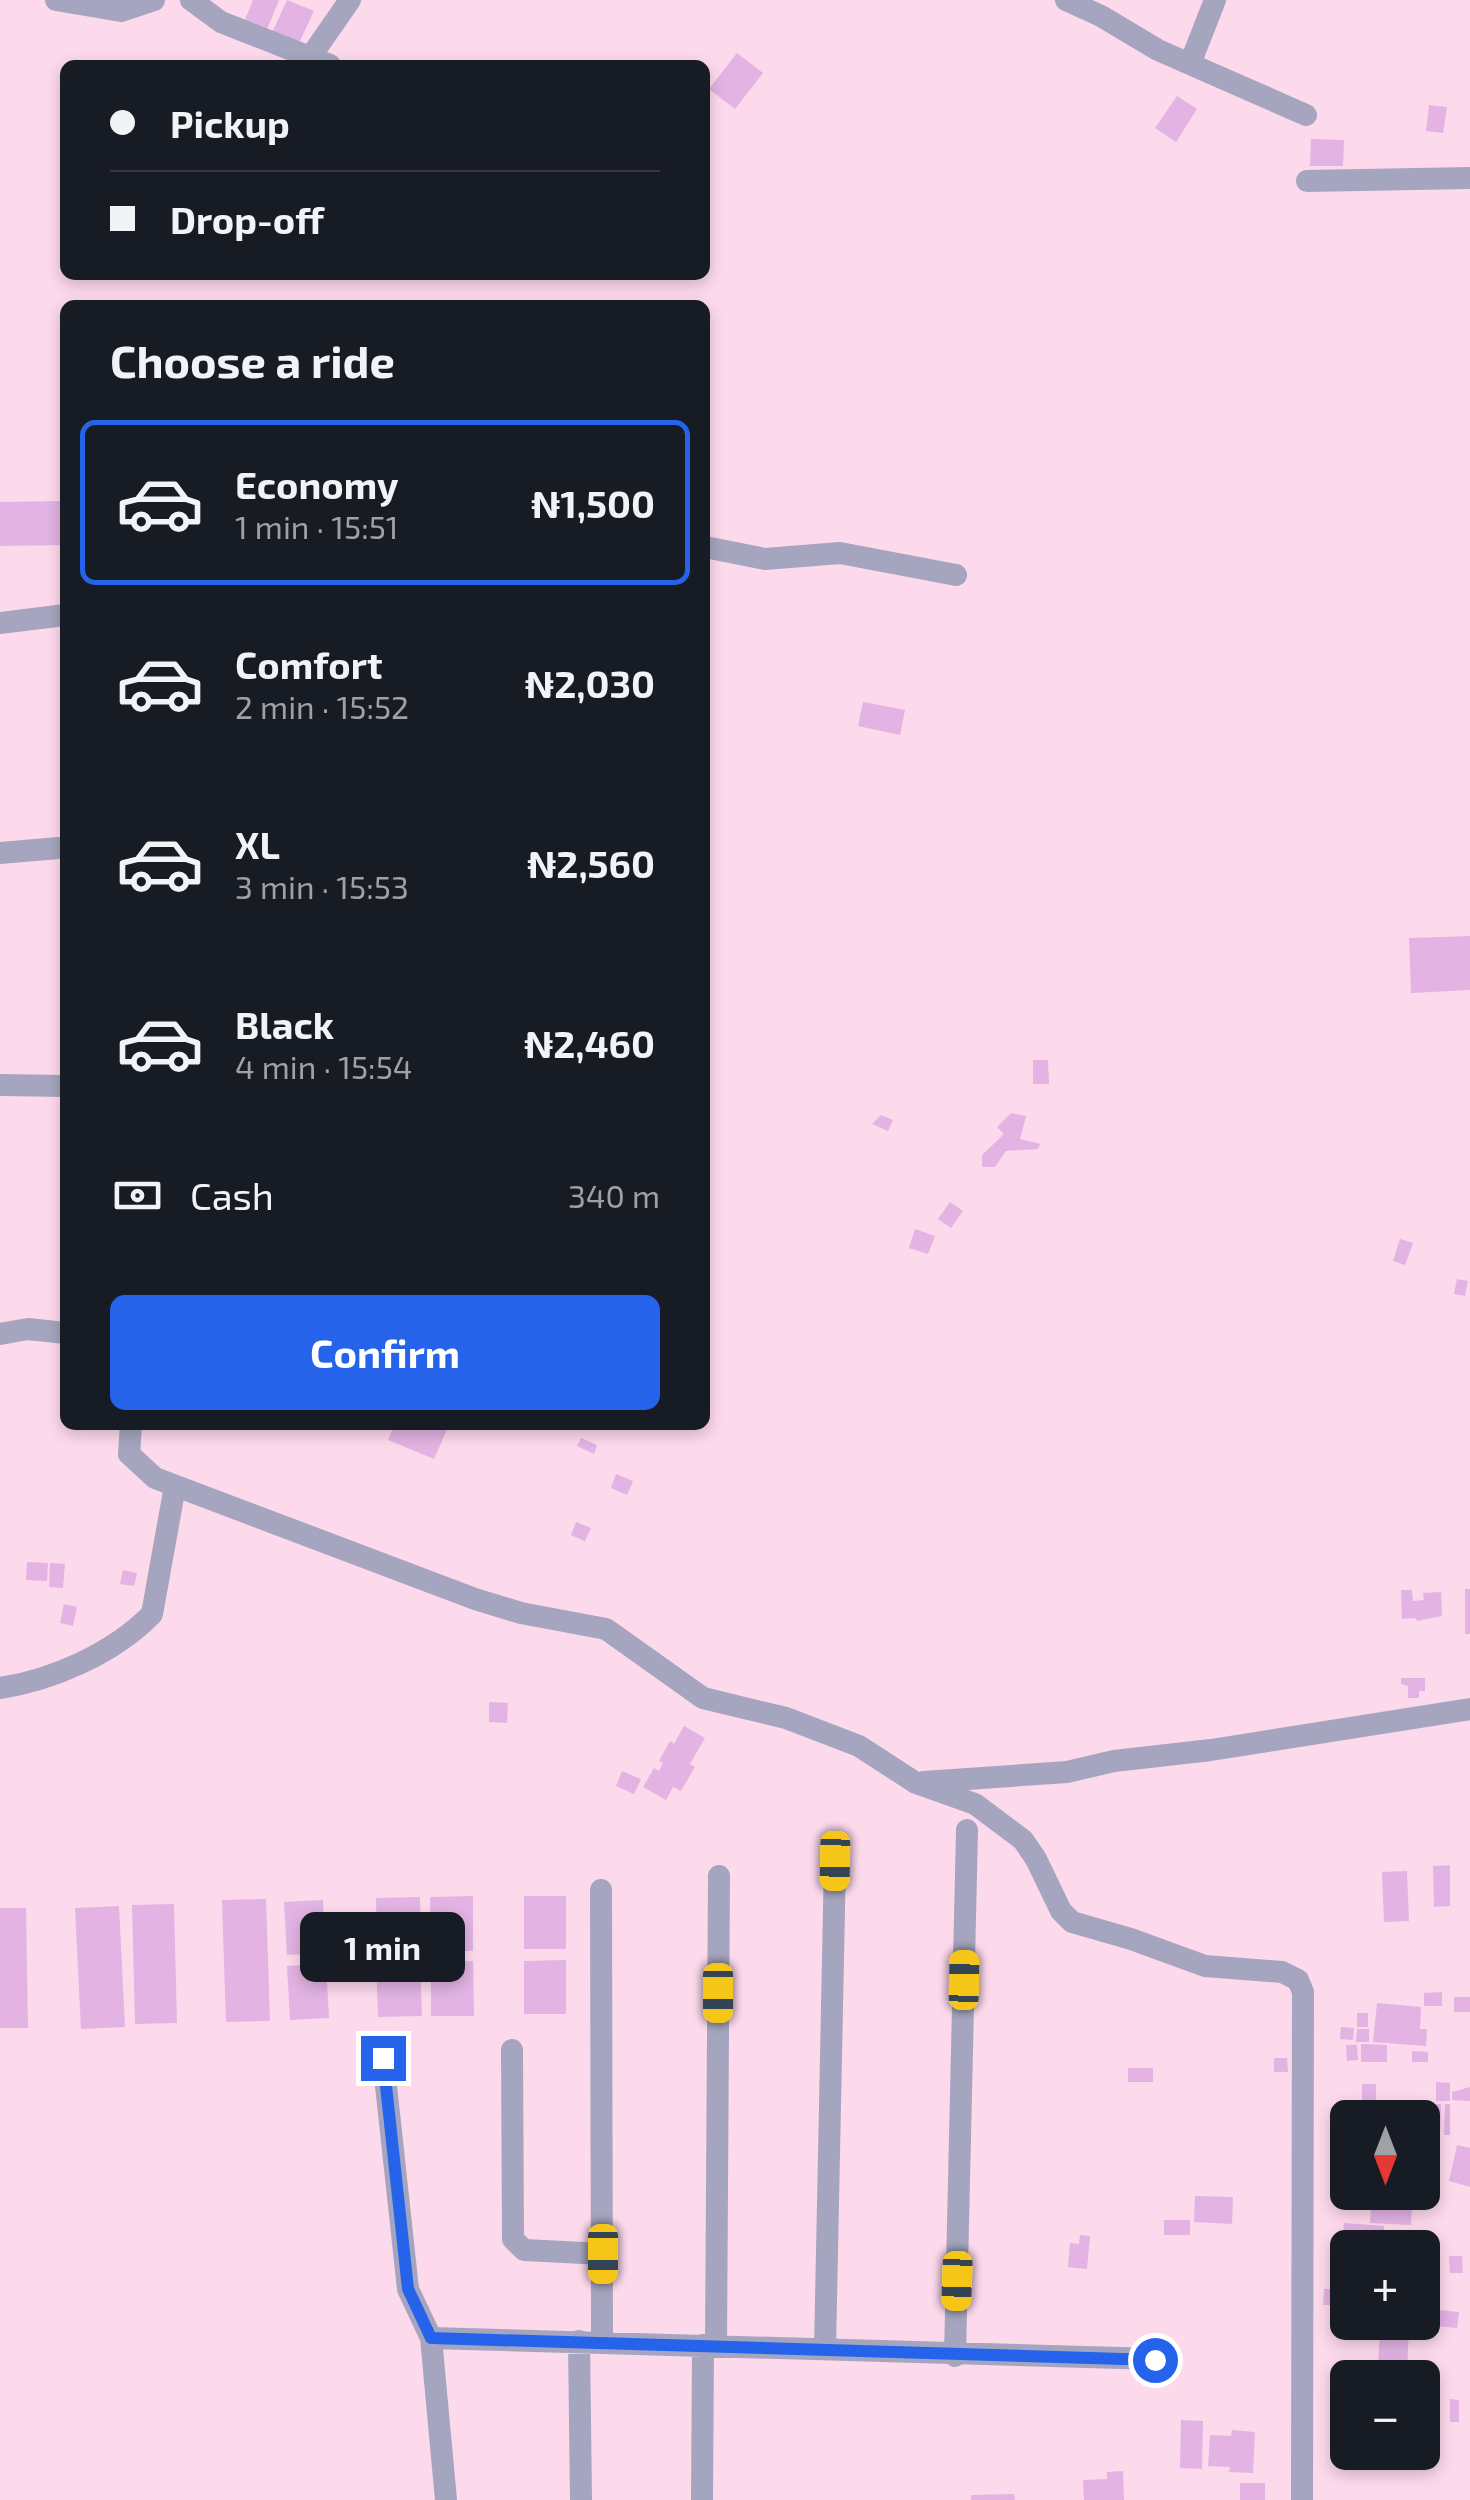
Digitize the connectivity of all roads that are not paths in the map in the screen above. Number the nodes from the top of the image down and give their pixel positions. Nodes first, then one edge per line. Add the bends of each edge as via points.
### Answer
1 (56, 0) edge
2 (154, 0) edge
3 (190, 0) edge
4 (350, 0) edge
5 (1066, 0) edge
6 (1215, 0) edge
7 (315, 60) edge
8 (321, 60) edge
9 (1190, 64) junction
10 (1306, 116) dead end
11 (1470, 178) edge
12 (1307, 181) dead end
13 (710, 548) edge
14 (956, 575) dead end
15 (60, 616) edge
16 (0, 624) edge
17 (58, 848) dead end
18 (0, 853) edge
19 (0, 1086) edge
20 (60, 1086) edge
21 (60, 1333) edge
22 (0, 1334) edge
23 (131, 1430) edge
24 (174, 1486) junction
25 (0, 1688) edge
26 (1470, 1709) edge
27 (916, 1783) junction
28 (967, 1830) dead end
29 (835, 1861) dead end
30 (719, 1876) dead end
31 (602, 1890) dead end
32 (512, 2050) dead end
33 (383, 2058) dead end
34 (603, 2254) junction
35 (431, 2338) junction
36 (590, 2341) junction
37 (709, 2345) junction
38 (825, 2349) junction
39 (955, 2356) junction
40 (1155, 2360) dead end
41 (446, 2500) edge
42 (582, 2500) edge
43 (702, 2500) edge
44 (1302, 2500) edge

1 - 2 street via 121,11
3 - 7 street via 221,22
4 - 8 street
5 - 9 street
6 - 9 street
9 - 10 street
11 - 12 street
13 - 14 street via 780,559 840,553
15 - 16 street
17 - 18 street
19 - 20 street
21 - 22 street
23 - 24 street via 130,1454 154,1478
24 - 25 street via 152,1614 79,1664
24 - 27 street via 475,1598 606,1629 702,1698 786,1718 859,1746
26 - 27 street via 1066,1772
27 - 44 street via 974,1804 1023,1840 1072,1922 1205,1966 1282,1972 1298,1980
28 - 39 street
29 - 38 street
30 - 37 street
31 - 34 street
32 - 34 street via 513,2239 524,2250
33 - 35 street via 408,2289
34 - 36 street
35 - 36 street
35 - 41 street
36 - 37 street
36 - 42 street
37 - 38 street
37 - 43 street
38 - 39 street
39 - 40 street

